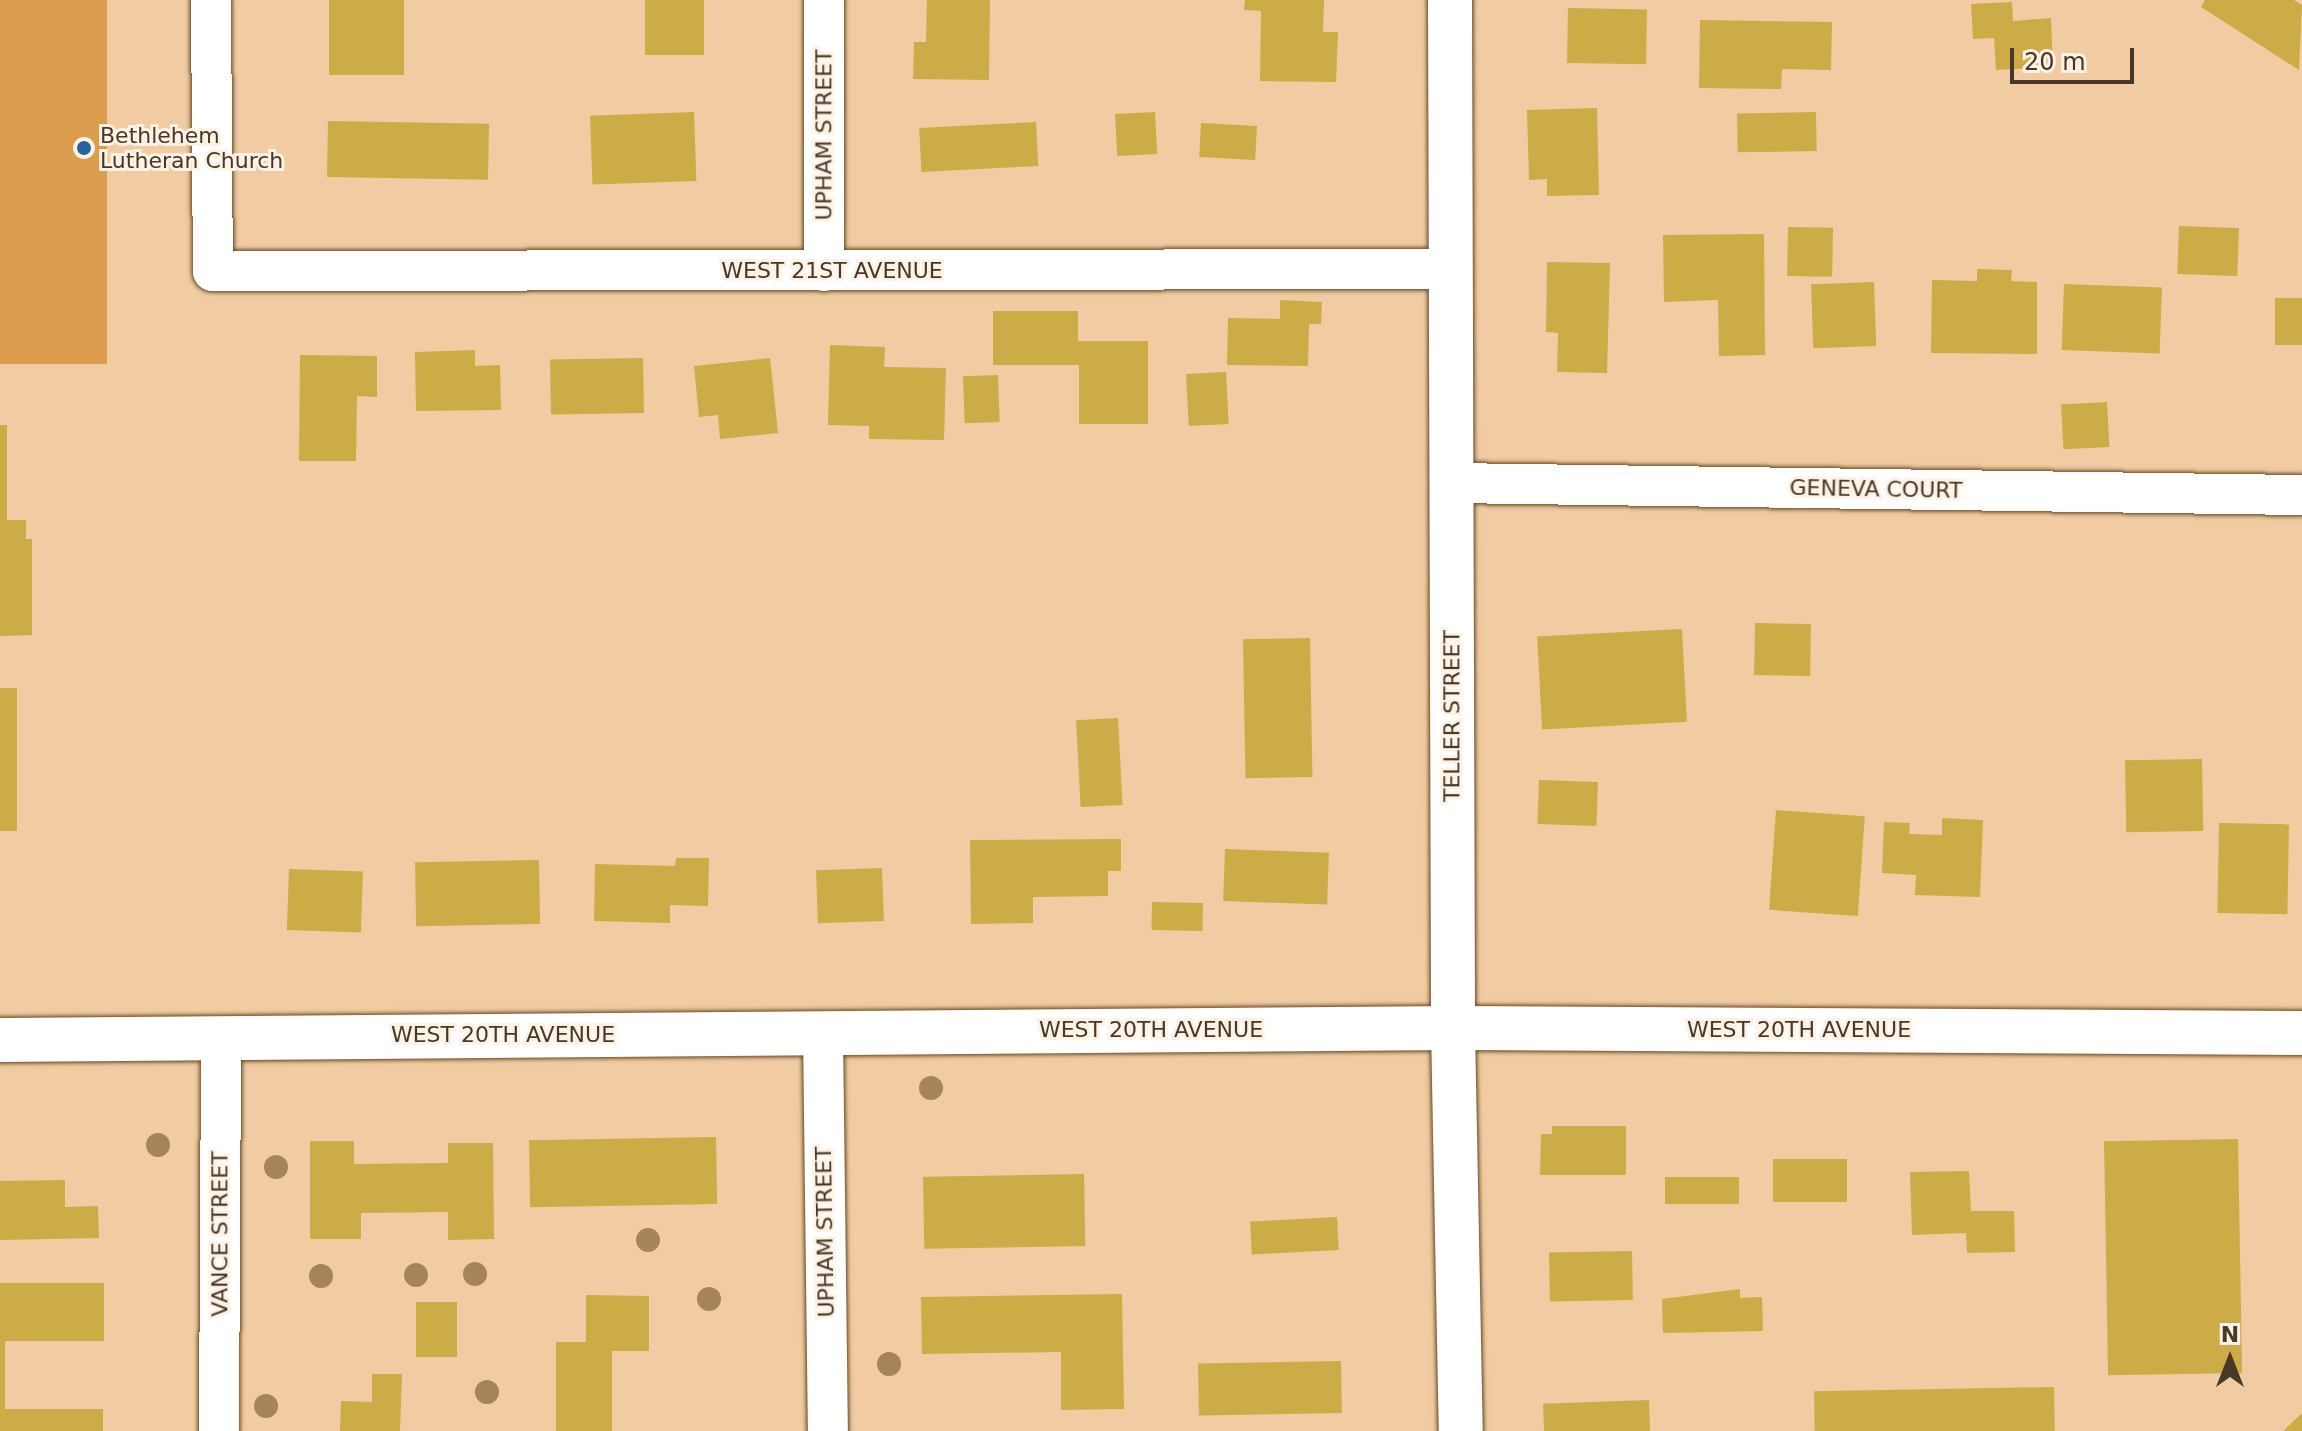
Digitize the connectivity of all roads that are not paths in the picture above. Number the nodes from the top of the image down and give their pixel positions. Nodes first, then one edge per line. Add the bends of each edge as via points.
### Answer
1 (211, 0) edge
2 (824, 0) edge
3 (1450, 0) edge
4 (1450, 269) junction
5 (824, 271) junction
6 (1451, 483) junction
7 (2302, 495) edge
8 (1453, 1028) junction
9 (823, 1032) junction
10 (2302, 1033) edge
11 (221, 1037) junction
12 (0, 1040) edge
13 (219, 1431) edge
14 (828, 1431) edge
15 (1461, 1431) edge

1 - 5 street, WEST 21ST AVENUE via 213,271
2 - 5 street, UPHAM STREET
3 - 4 street, TELLER STREET
4 - 5 street, WEST 21ST AVENUE
4 - 6 street, TELLER STREET
6 - 7 street, GENEVA COURT
6 - 8 street, TELLER STREET
8 - 9 street, WEST 20TH AVENUE
8 - 10 street, WEST 20TH AVENUE
8 - 15 street, TELLER STREET
9 - 11 street, WEST 20TH AVENUE
9 - 14 street, UPHAM STREET
11 - 12 street, WEST 20TH AVENUE
11 - 13 street, VANCE STREET

